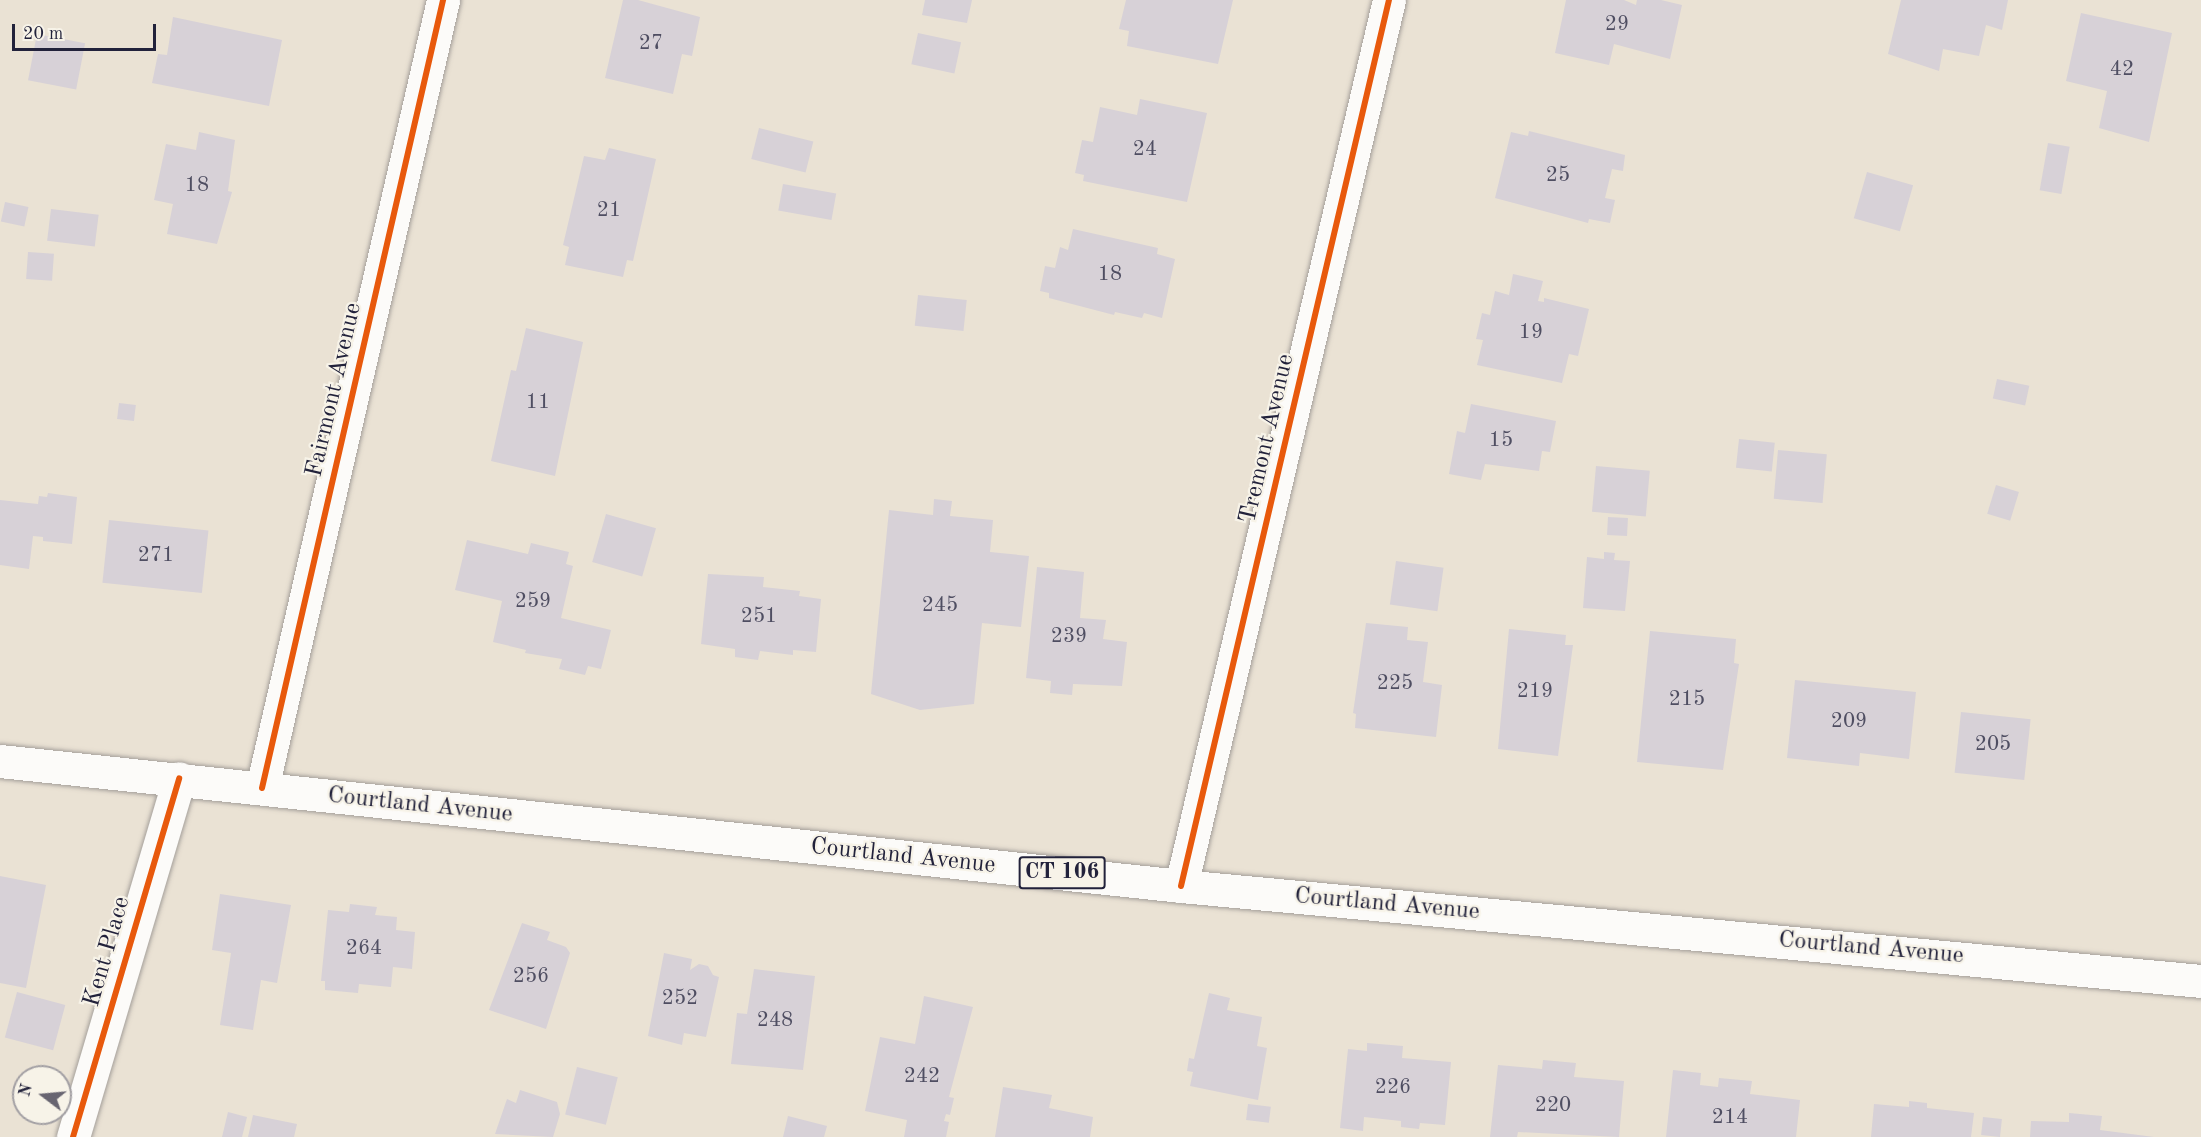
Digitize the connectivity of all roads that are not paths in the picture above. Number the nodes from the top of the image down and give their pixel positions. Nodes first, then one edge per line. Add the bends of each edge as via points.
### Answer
1 (443, 0) edge
2 (1389, 0) edge
3 (0, 761) edge
4 (178, 778) junction
5 (262, 788) junction
6 (1181, 886) junction
7 (2201, 981) edge
8 (73, 1137) edge

1 - 5 main road, Fairmont Avenue
2 - 6 main road, Tremont Avenue
3 - 4 main road, Courtland Avenue / CT 106
4 - 5 main road, Courtland Avenue / CT 106
4 - 8 main road, Kent Place
5 - 6 main road, Courtland Avenue / CT 106
6 - 7 main road, Courtland Avenue / CT 106

